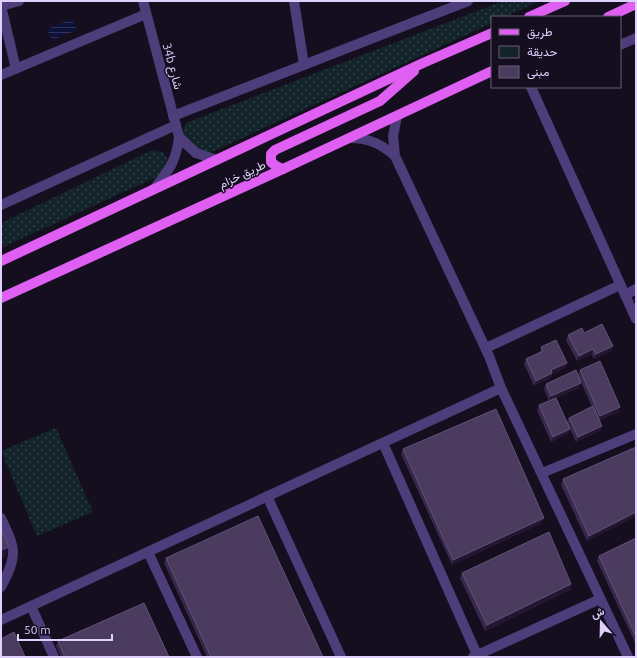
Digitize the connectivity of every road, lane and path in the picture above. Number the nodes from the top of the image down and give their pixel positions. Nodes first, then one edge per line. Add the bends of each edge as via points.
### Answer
1 (19, 1) edge
2 (143, 1) edge
3 (294, 1) edge
4 (468, 1) edge
5 (565, 1) edge
6 (636, 4) edge
7 (1, 6) edge
8 (146, 14) junction
9 (531, 16) edge
10 (610, 16) edge
11 (491, 33) edge
12 (636, 38) edge
13 (621, 45) edge
14 (423, 63) junction
15 (304, 65) junction
16 (16, 69) junction
17 (491, 71) edge
18 (1, 75) edge
19 (531, 88) edge
20 (397, 116) junction
21 (174, 120) junction
22 (179, 137) junction
23 (350, 138) junction
24 (395, 156) junction
25 (216, 160) junction
26 (283, 170) junction
27 (154, 189) junction
28 (1, 205) edge
29 (1, 261) edge
30 (620, 285) junction
31 (636, 289) edge
32 (625, 295) junction
33 (1, 298) edge
34 (636, 319) edge
35 (486, 348) junction
36 (501, 388) junction
37 (636, 434) edge
38 (383, 443) junction
39 (542, 473) junction
40 (267, 496) junction
41 (1, 518) edge
42 (148, 552) junction
43 (1, 587) edge
44 (600, 599) junction
45 (31, 606) junction
46 (1, 620) edge
47 (476, 656) edge
48 (54, 657) edge
49 (197, 657) edge
50 (341, 657) edge
51 (628, 657) edge

1 - 7 street
2 - 8 street, 34b شارع
3 - 15 street
4 - 15 street
5 - 9 main road
6 - 10 main road
7 - 16 street
8 - 16 street
8 - 21 street, 34b شارع
11 - 14 main road, طريق خزام
12 - 13 street
14 - 25 main road, طريق خزام
14 - 26 main road via 380,101 275,150 271,162
15 - 21 street
16 - 18 street
17 - 20 main road, طريق خزام
19 - 30 street
20 - 23 main road, طريق خزام
20 - 24 street via 393,136
21 - 22 street, 34b شارع
21 - 28 street
22 - 25 street via 196,153
22 - 27 street, 34b شارع via 172,165
23 - 24 street via 363,138 375,142
23 - 26 main road, طريق خزام
24 - 35 street
25 - 27 main road, طريق خزام
26 - 33 main road, طريق خزام
27 - 29 main road, طريق خزام
30 - 32 street
30 - 35 street
31 - 32 street
32 - 34 street
35 - 36 street
36 - 38 street
36 - 39 street
37 - 39 street
38 - 40 street
38 - 47 street
39 - 44 street
40 - 42 street
40 - 50 street
41 - 43 street via 14,549 11,564
42 - 45 street
42 - 49 street
44 - 47 street
44 - 51 street
45 - 46 street
45 - 48 street

